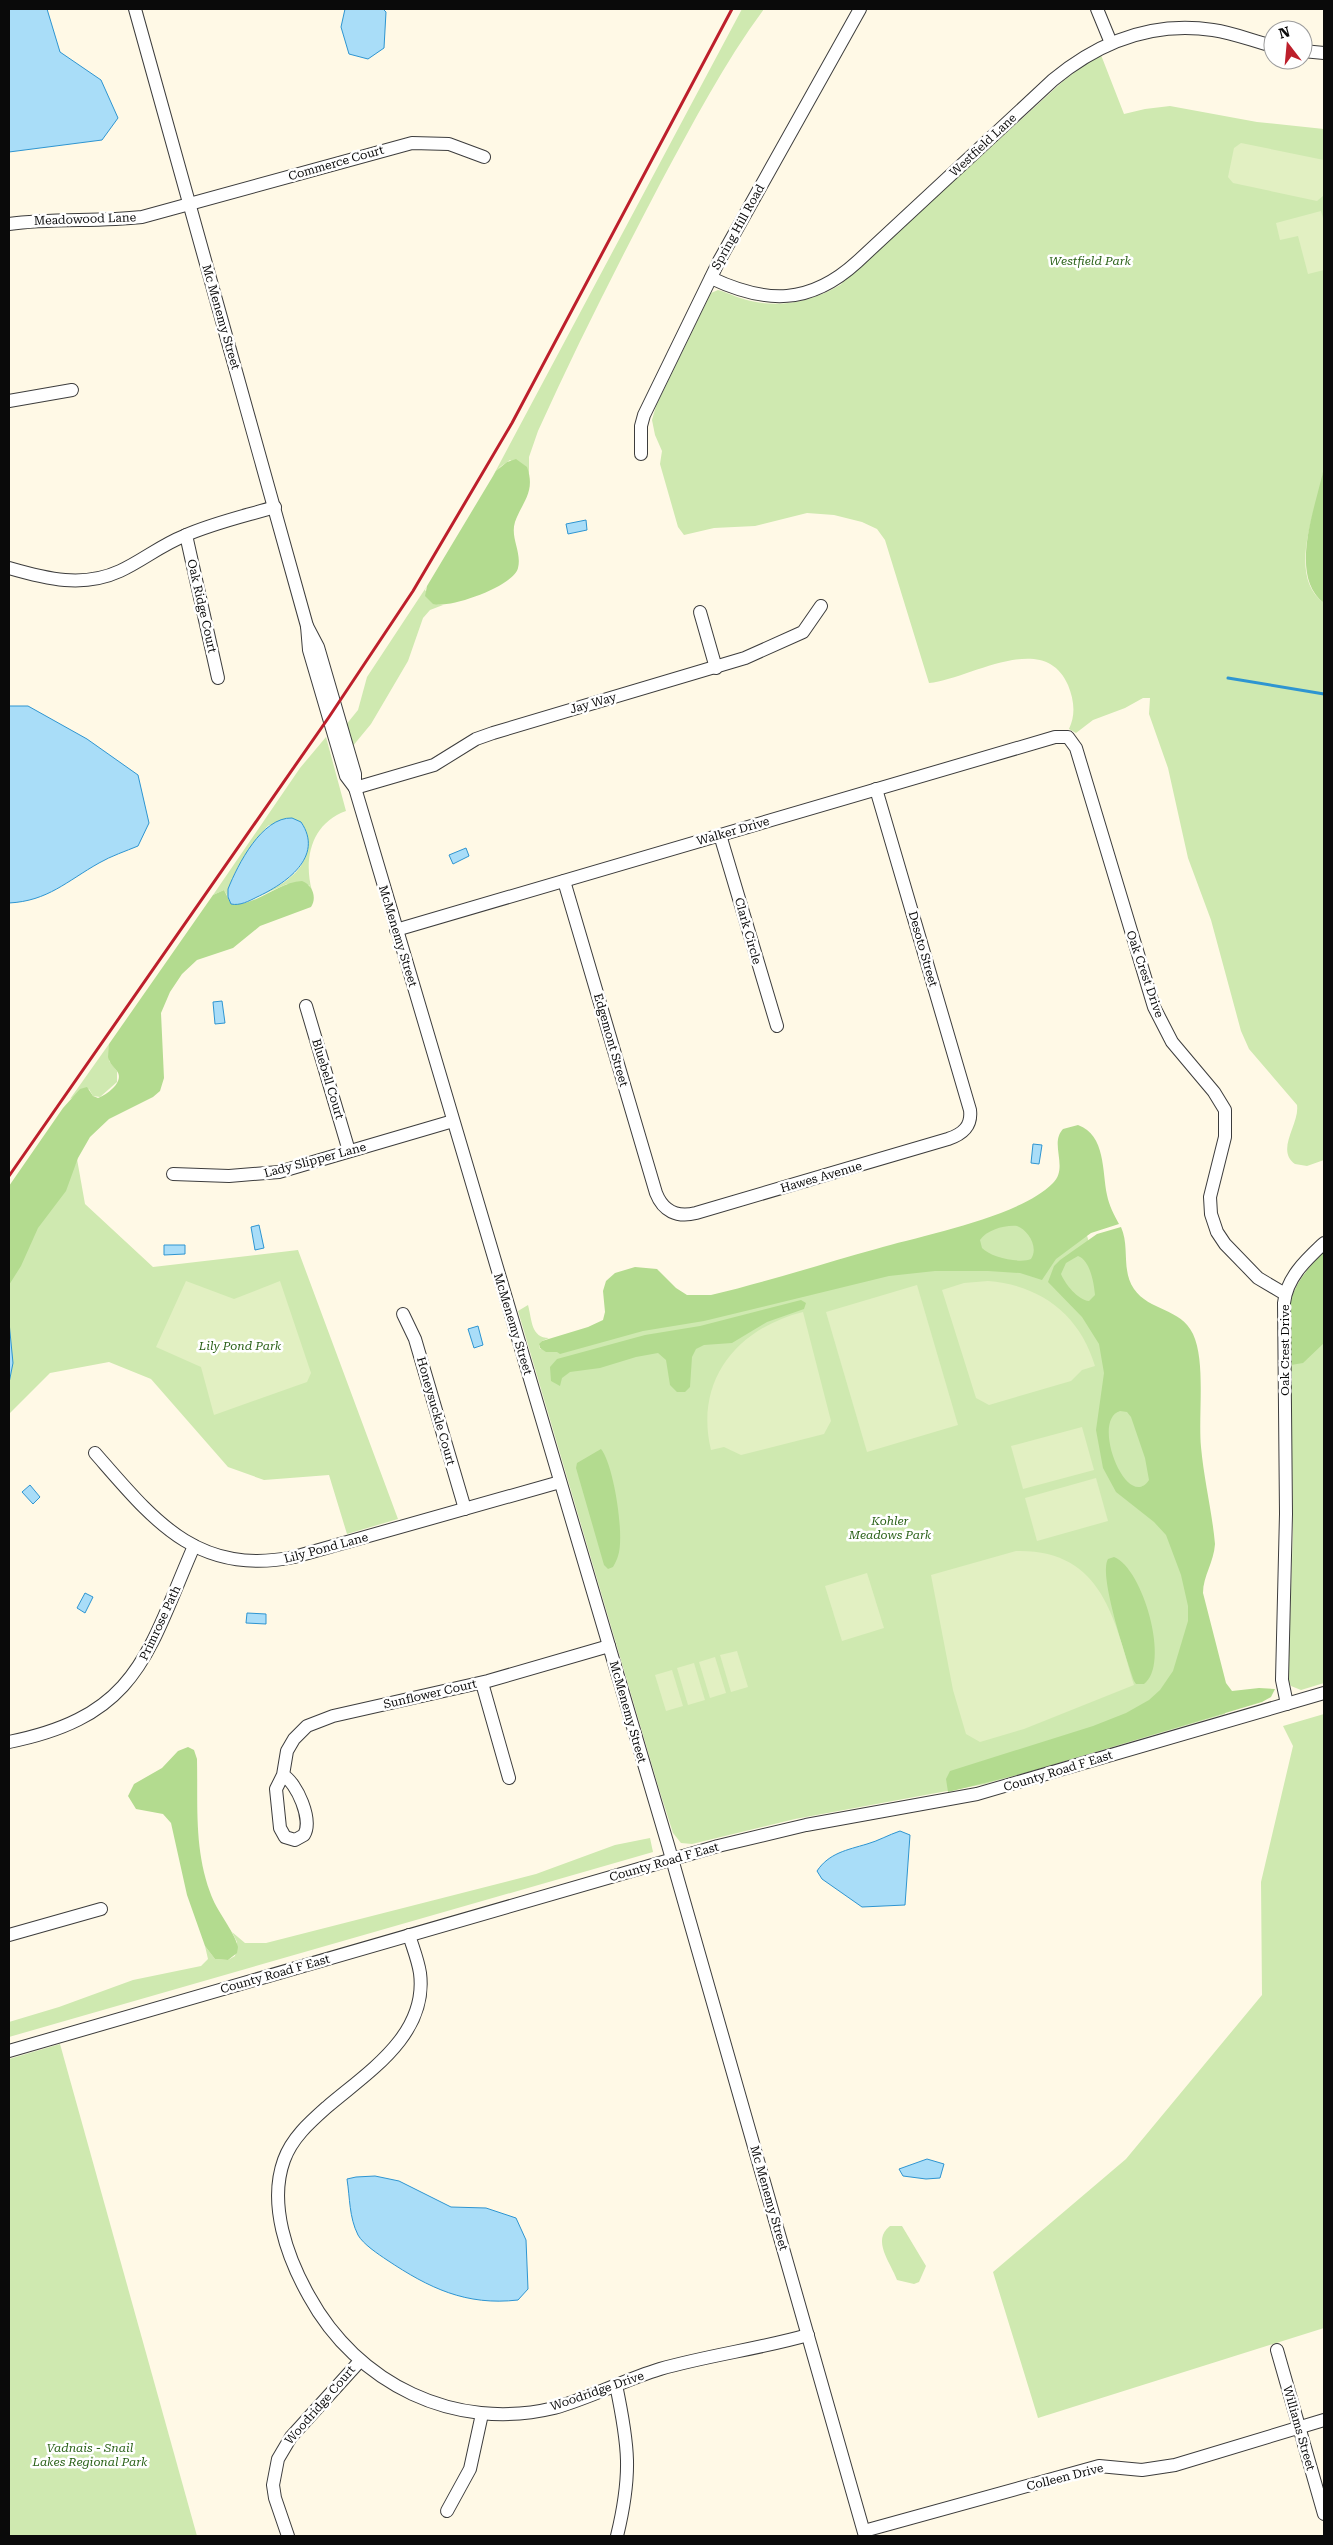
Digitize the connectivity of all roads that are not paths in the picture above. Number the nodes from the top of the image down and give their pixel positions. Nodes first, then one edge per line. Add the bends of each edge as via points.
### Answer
1 (135, 9) edge
2 (860, 9) edge
3 (1097, 9) edge
4 (1111, 43) junction
5 (1263, 43) edge
6 (484, 156) dead end
7 (190, 204) junction
8 (9, 224) edge
9 (711, 278) junction
10 (72, 390) dead end
11 (9, 401) edge
12 (640, 454) dead end
13 (275, 507) junction
14 (186, 535) junction
15 (9, 568) edge
16 (821, 606) dead end
17 (700, 612) dead end
18 (307, 626) joint
19 (716, 668) junction
20 (218, 678) dead end
21 (1069, 738) joint
22 (354, 788) junction
23 (876, 789) junction
24 (720, 835) junction
25 (564, 881) junction
26 (396, 930) junction
27 (306, 1006) dead end
28 (777, 1026) dead end
29 (970, 1110) joint
30 (453, 1121) junction
31 (350, 1151) junction
32 (173, 1174) dead end
33 (658, 1199) joint
34 (1324, 1243) edge
35 (1285, 1294) junction
36 (403, 1314) dead end
37 (95, 1453) dead end
38 (560, 1482) junction
39 (465, 1509) junction
40 (194, 1546) junction
41 (609, 1646) junction
42 (482, 1683) junction
43 (1324, 1694) edge
44 (1287, 1704) junction
45 (9, 1742) edge
46 (283, 1775) dead end
47 (509, 1778) dead end
48 (672, 1860) junction
49 (101, 1909) dead end
50 (9, 1935) edge
51 (409, 1935) junction
52 (9, 2051) edge
53 (808, 2335) junction
54 (1277, 2350) dead end
55 (360, 2361) junction
56 (616, 2385) junction
57 (482, 2414) junction
58 (1324, 2420) edge
59 (1298, 2426) junction
60 (1323, 2510) edge
61 (447, 2511) dead end
62 (865, 2534) edge
63 (288, 2536) edge
64 (617, 2536) edge

1 - 7 street, Mc Menemy Street
2 - 9 street, Spring Hill Road
3 - 4 street
4 - 5 street, Westfield Lane via 1147,31 1191,28 1224,32
4 - 9 street, Westfield Lane via 1053,80 857,262 831,282 797,295 771,297 746,293
6 - 7 street, Commerce Court via 449,144 412,143
7 - 8 street, Meadowood Lane via 142,217
7 - 13 street, Mc Menemy Street
9 - 12 street, Spring Hill Road via 644,414
10 - 11 street
13 - 14 street
13 - 18 street, Mc Menemy Street
14 - 15 street via 120,571 87,580 52,580
14 - 20 street, Oak Ridge Court
16 - 19 street, Jay Way via 801,633
17 - 19 street
18 - 22 street, McMenemy Street via 318,647 355,774
19 - 22 street, Jay Way via 493,733 431,766
21 - 23 street, Walker Drive via 1055,737
21 - 35 street, Oak Crest Drive via 1076,748 1154,1007 1172,1042 1225,1110 1225,1137 1210,1197 1215,1228 1225,1244 1258,1278
22 - 26 street, McMenemy Street
23 - 24 street, Walker Drive
23 - 29 street, Desoto Street
24 - 25 street, Walker Drive
24 - 28 street, Clark Circle
25 - 26 street, Walker Drive
25 - 33 street, Edgemont Street
26 - 30 street, McMenemy Street
27 - 31 street, Bluebell Court
29 - 33 street, Hawes Avenue via 968,1126 955,1137 696,1213 674,1213
30 - 31 street, Lady Slipper Lane
30 - 38 street, McMenemy Street
31 - 32 street, Lady Slipper Lane via 258,1175
34 - 35 street via 1296,1272
35 - 44 street, Oak Crest Drive via 1286,1586 1282,1680
36 - 39 street, Honeysuckle Court via 415,1339
37 - 40 street, Lily Pond Lane via 155,1520
38 - 39 street, Lily Pond Lane
38 - 41 street, McMenemy Street
39 - 40 street, Lily Pond Lane via 286,1559 242,1560
40 - 45 street, Primrose Path via 149,1649 119,1691 78,1721 49,1733
41 - 42 street, Sunflower Court
41 - 48 street, McMenemy Street
42 - 46 street, Sunflower Court via 312,1723 289,1747
42 - 47 street
43 - 44 street, County Road F East
44 - 48 street, County Road F East via 977,1794 786,1830
48 - 51 street, County Road F East
48 - 53 street, Mc Menemy Street
49 - 50 street
51 - 52 street, County Road F East
51 - 55 street, Woodridge Drive via 417,1959 420,1990 418,2005 407,2032 389,2053 301,2132 284,2159 278,2186 284,2234 302,2284 330,2329
53 - 56 street, Woodridge Drive via 686,2362
53 - 62 street, Mc Menemy Street
54 - 59 street, Williams Street
55 - 57 street, Woodridge Drive via 400,2388 424,2399
55 - 63 street, Woodridge Court via 291,2437 278,2459 273,2485
56 - 57 street, Woodridge Drive via 553,2408
56 - 64 street via 628,2455 626,2500
57 - 61 street via 470,2469
58 - 59 street, Colleen Drive
59 - 60 street, Williams Street
59 - 62 street, Colleen Drive via 1175,2465 1142,2470 1099,2466

